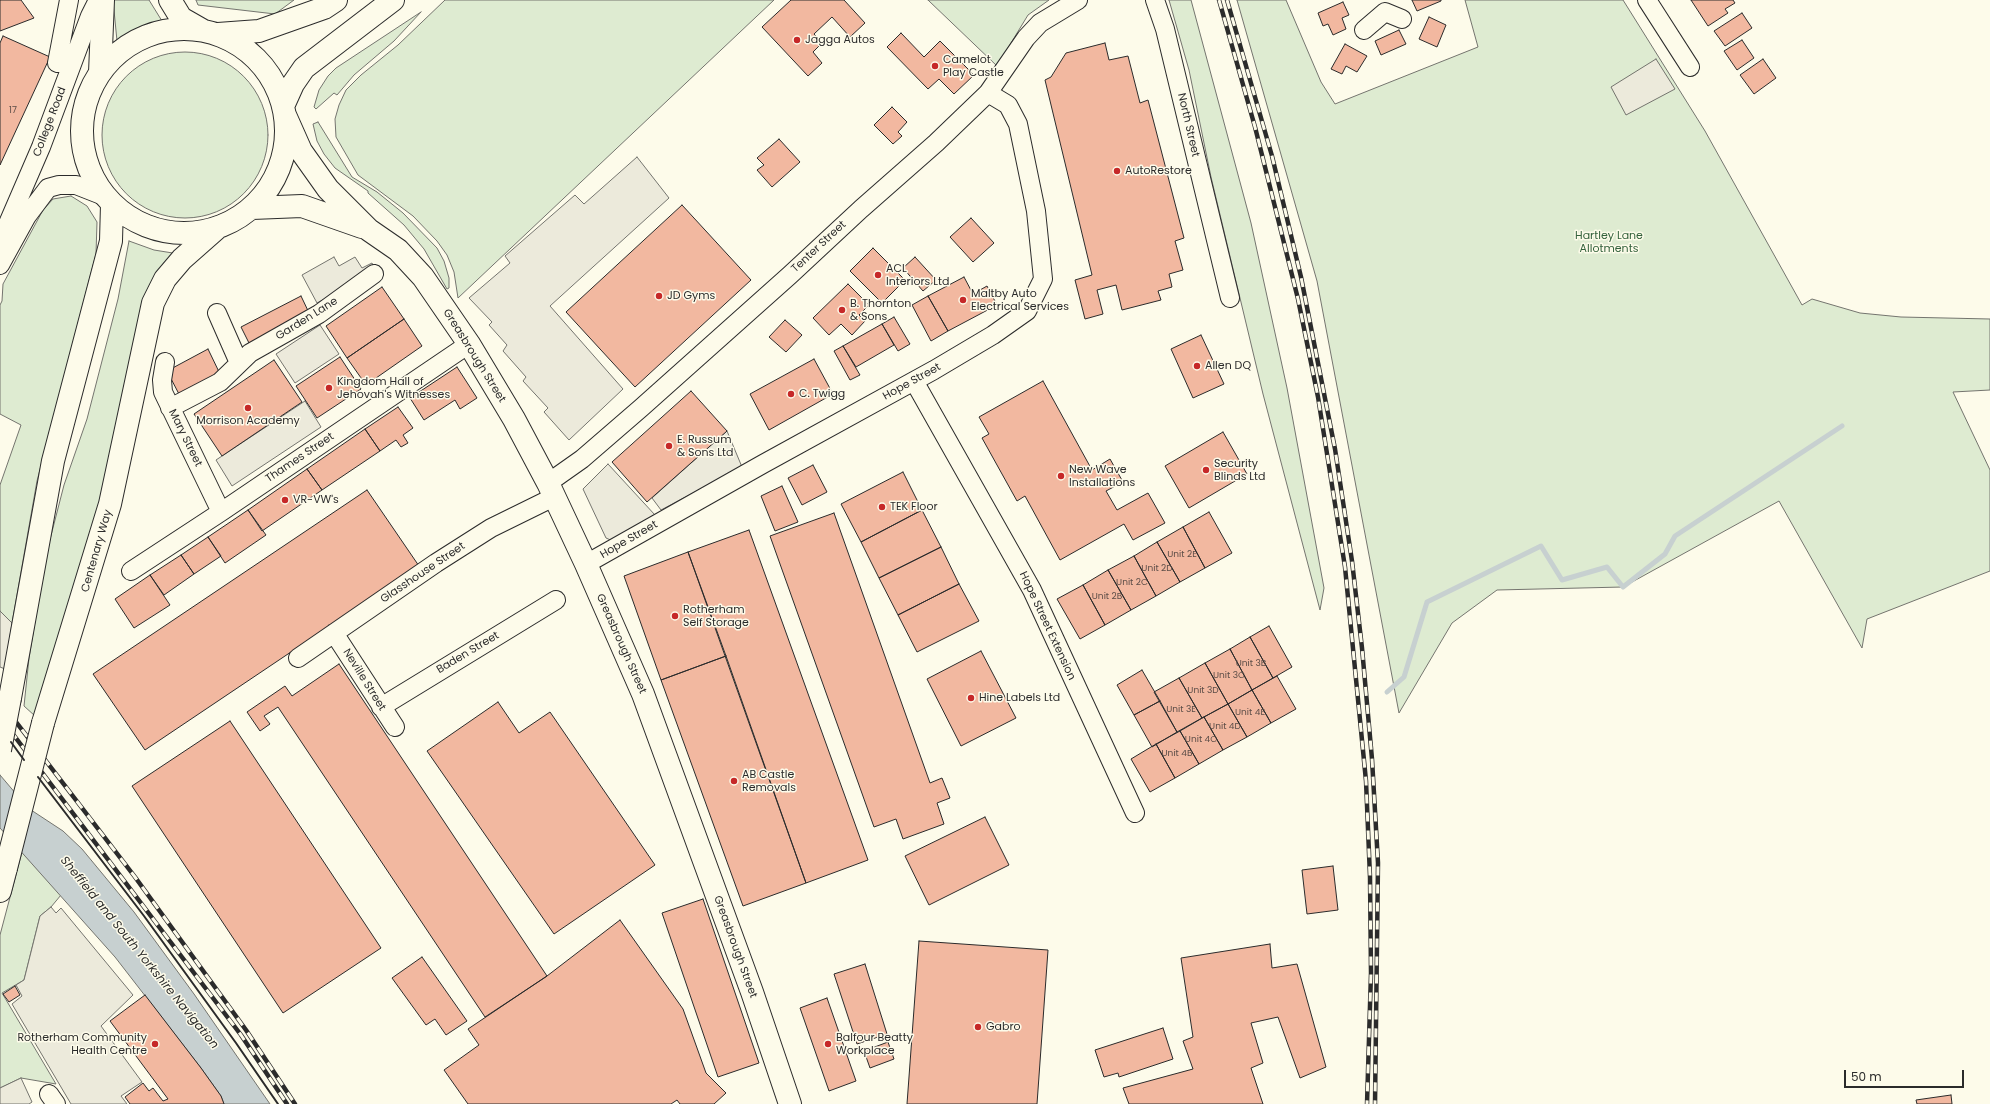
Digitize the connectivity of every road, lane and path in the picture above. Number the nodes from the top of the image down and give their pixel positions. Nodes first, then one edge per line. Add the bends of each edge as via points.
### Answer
1 (69, 0) edge
2 (98, 0) edge
3 (103, 0) edge
4 (170, 0) edge
5 (393, 0) edge
6 (1078, 0) edge
7 (1154, 0) edge
8 (1647, 0) edge
9 (329, 3) edge
10 (1383, 6) edge
11 (1402, 20) dead end
12 (1364, 30) dead end
13 (210, 32) junction
14 (57, 63) dead end
15 (1690, 67) dead end
16 (100, 73) junction
17 (988, 93) junction
18 (284, 109) junction
19 (108, 200) junction
20 (252, 208) junction
21 (217, 228) junction
22 (369, 230) junction
23 (0, 242) edge
24 (0, 265) edge
25 (374, 274) dead end
26 (1230, 298) dead end
27 (218, 313) dead end
28 (469, 344) junction
29 (165, 362) dead end
30 (239, 363) junction
31 (914, 381) junction
32 (170, 408) junction
33 (551, 490) junction
34 (221, 512) junction
35 (586, 564) junction
36 (131, 571) dead end
37 (556, 600) dead end
38 (334, 633) junction
39 (298, 658) dead end
40 (381, 707) junction
41 (395, 727) dead end
42 (0, 750) edge
43 (1135, 813) dead end
44 (0, 891) edge
45 (790, 1104) edge

1 - 14 street
2 - 23 street, College Road via 41,147
3 - 16 main road
4 - 13 main road via 181,18
5 - 18 main road via 304,68 293,84
6 - 17 street, Tenter Street via 1040,23 1026,38
7 - 26 street, North Street via 1165,29
8 - 15 street
9 - 13 main road via 259,31
10 - 11 street
10 - 12 street
13 - 16 main road via 179,29 156,33 134,42
13 - 18 main road, Greasbrough Street via 238,44 256,58 270,76
16 - 19 main road via 90,90 83,113 82,132 84,154 92,176
17 - 31 street, Hope Street via 1008,105 1018,124 1036,211 1043,279 1027,311 993,335
17 - 33 street, Tenter Street via 790,275 582,459
18 - 20 main road via 286,136 283,156 266,193
18 - 22 main road, Greasbrough Street via 301,151 328,189
19 - 21 main road via 134,221 161,231 189,234
19 - 24 street via 76,185 48,188 27,216
19 - 42 main road, bridge via 111,241 53,461
20 - 21 main road
20 - 22 main road, Greasbrough Street via 302,206
21 - 44 main road, Centenary Way, bridge via 182,259 165,279 153,303 110,504 43,723
22 - 28 main road, Greasbrough Street via 398,250 423,277
25 - 30 street, Garden Lane via 319,314 250,353
27 - 30 street
28 - 33 main road, Greasbrough Street via 514,419
28 - 34 street, Thames Street
29 - 32 street, Mary Street via 163,392
30 - 32 street, Garden Lane via 220,382
31 - 35 street, Hope Street
31 - 43 street, Hope Street Extension via 1032,590
32 - 34 street, Mary Street
33 - 35 main road, Greasbrough Street
33 - 38 street, Glasshouse Street via 436,563
34 - 36 street, Thames Street
35 - 45 main road, Greasbrough Street via 643,694 752,992
37 - 40 street, Baden Street
38 - 39 street, Glasshouse Street
38 - 40 street, Neville Street
40 - 41 street, Neville Street

